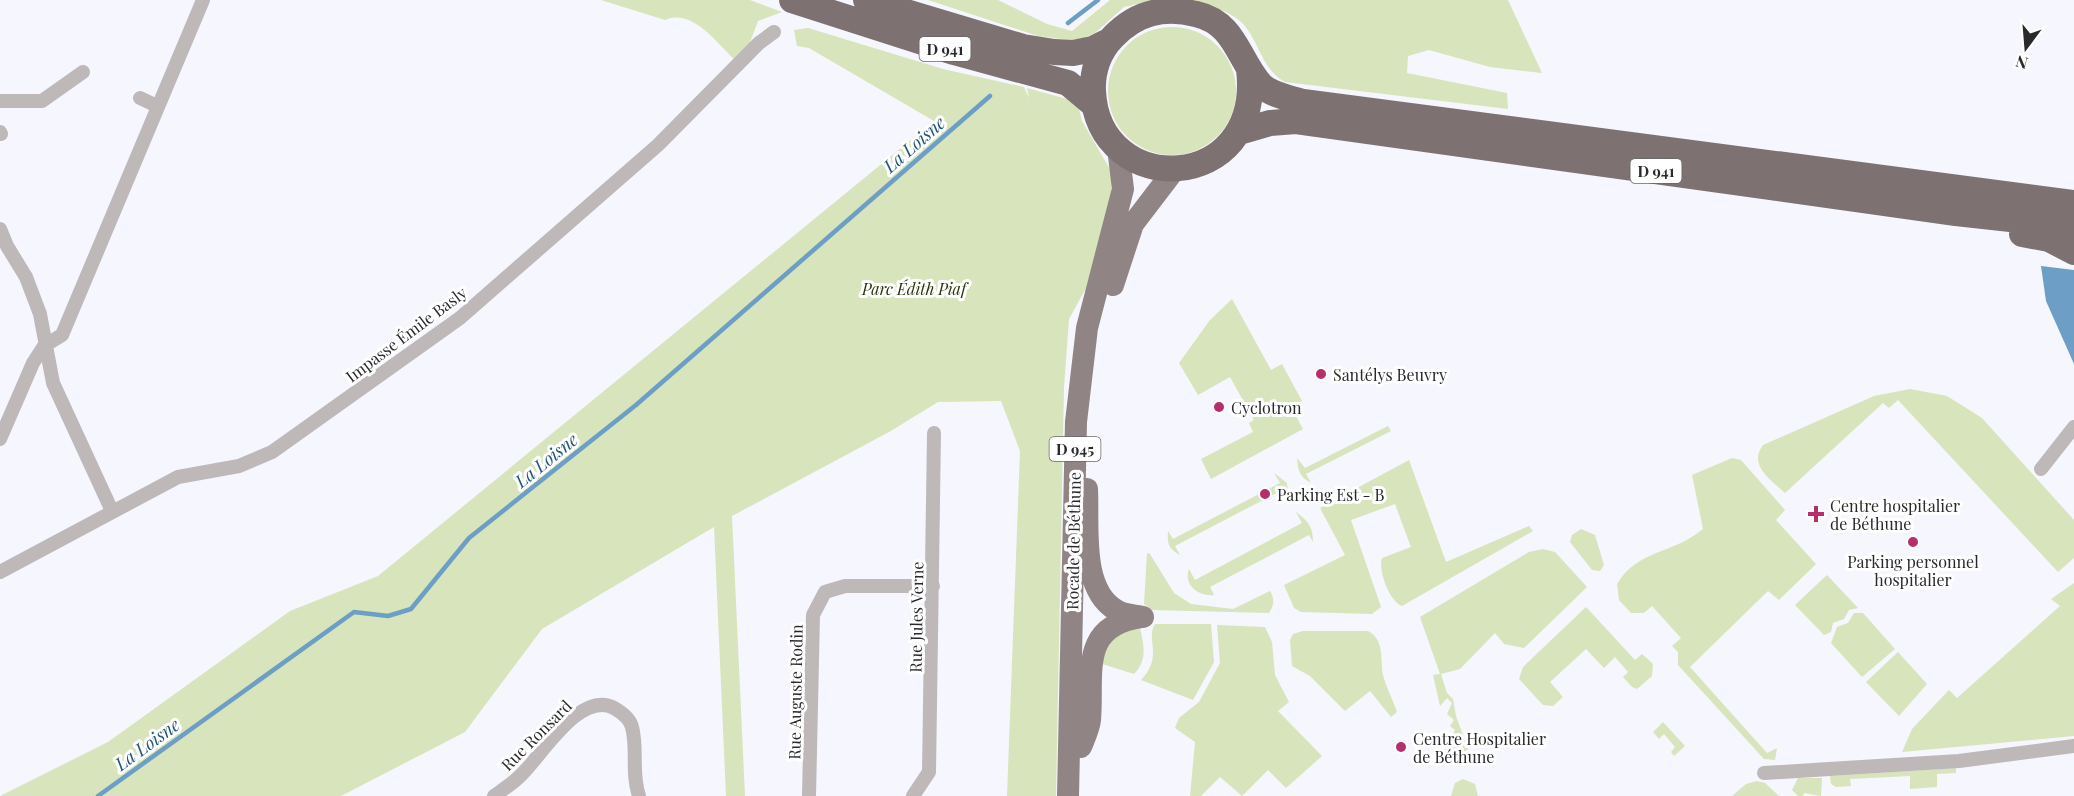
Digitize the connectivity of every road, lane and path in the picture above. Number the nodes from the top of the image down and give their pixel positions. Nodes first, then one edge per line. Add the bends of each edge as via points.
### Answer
1 (203, 0) edge
2 (792, 0) edge
3 (866, 0) edge
4 (774, 32) dead end
5 (1107, 42) junction
6 (1249, 69) junction
7 (83, 72) dead end
8 (140, 98) dead end
9 (0, 101) edge
10 (1093, 104) junction
11 (157, 106) junction
12 (1239, 132) junction
13 (1118, 148) junction
14 (1175, 169) junction
15 (2074, 203) edge
16 (1908, 206) junction
17 (2074, 226) edge
18 (0, 229) edge
19 (2074, 252) edge
20 (44, 346) junction
21 (2074, 427) edge
22 (934, 434) dead end
23 (0, 439) edge
24 (2041, 469) dead end
25 (1086, 479) junction
26 (112, 511) junction
27 (0, 572) edge
28 (933, 586) junction
29 (2074, 746) edge
30 (1081, 747) junction
31 (1764, 772) dead end
32 (494, 796) edge
33 (639, 796) edge
34 (809, 796) edge
35 (914, 796) edge
36 (1068, 796) edge
37 (1081, 796) edge

1 - 11 street
2 - 10 highway, D 941 via 954,52 1068,83
3 - 5 highway, D 941 via 1012,44 1054,52 1083,51
4 - 26 street, Impasse Émile Basly via 658,145 441,331 272,452 230,469 178,477
5 - 6 highway via 1126,24 1149,13 1191,13 1222,27 1239,46
5 - 10 highway via 1092,82
6 - 12 highway via 1252,91
6 - 15 highway, D 941 via 1263,87 1303,102
7 - 9 street via 42,101
8 - 11 street
10 - 13 highway via 1098,120
11 - 20 street via 62,335
12 - 14 highway via 1212,159
12 - 16 highway, D 941 via 1270,123 1296,122
13 - 14 highway via 1135,160
13 - 36 main road, Rocade de Béthune / D 945 via 1123,189 1087,328 1077,412
14 - 25 main road, Rocade de Béthune / D 945 via 1133,224 1104,315 1094,363
16 - 17 highway, D 941
16 - 19 highway via 1956,222 2049,239
18 - 20 street via 26,277 40,314
20 - 23 street
20 - 26 street via 52,383
21 - 24 street
22 - 28 street, Rue Jules Verne
25 - 30 main road, Rocade de Béthune / D 945
25 - 30 main road via 1090,573 1107,604 1118,612 1143,617 1115,625 1094,649 1089,676 1090,722
26 - 27 street, Impasse Émile Basly
28 - 34 street, Rue Auguste Rodin via 845,586 825,592 813,615
28 - 35 street, Rue Jules Verne via 929,772
29 - 31 street via 1959,761
30 - 37 main road, Rocade de Béthune / D 945
32 - 33 street, Rue Ronsard via 522,775 574,716 590,706 606,704 623,714 632,726 634,780

